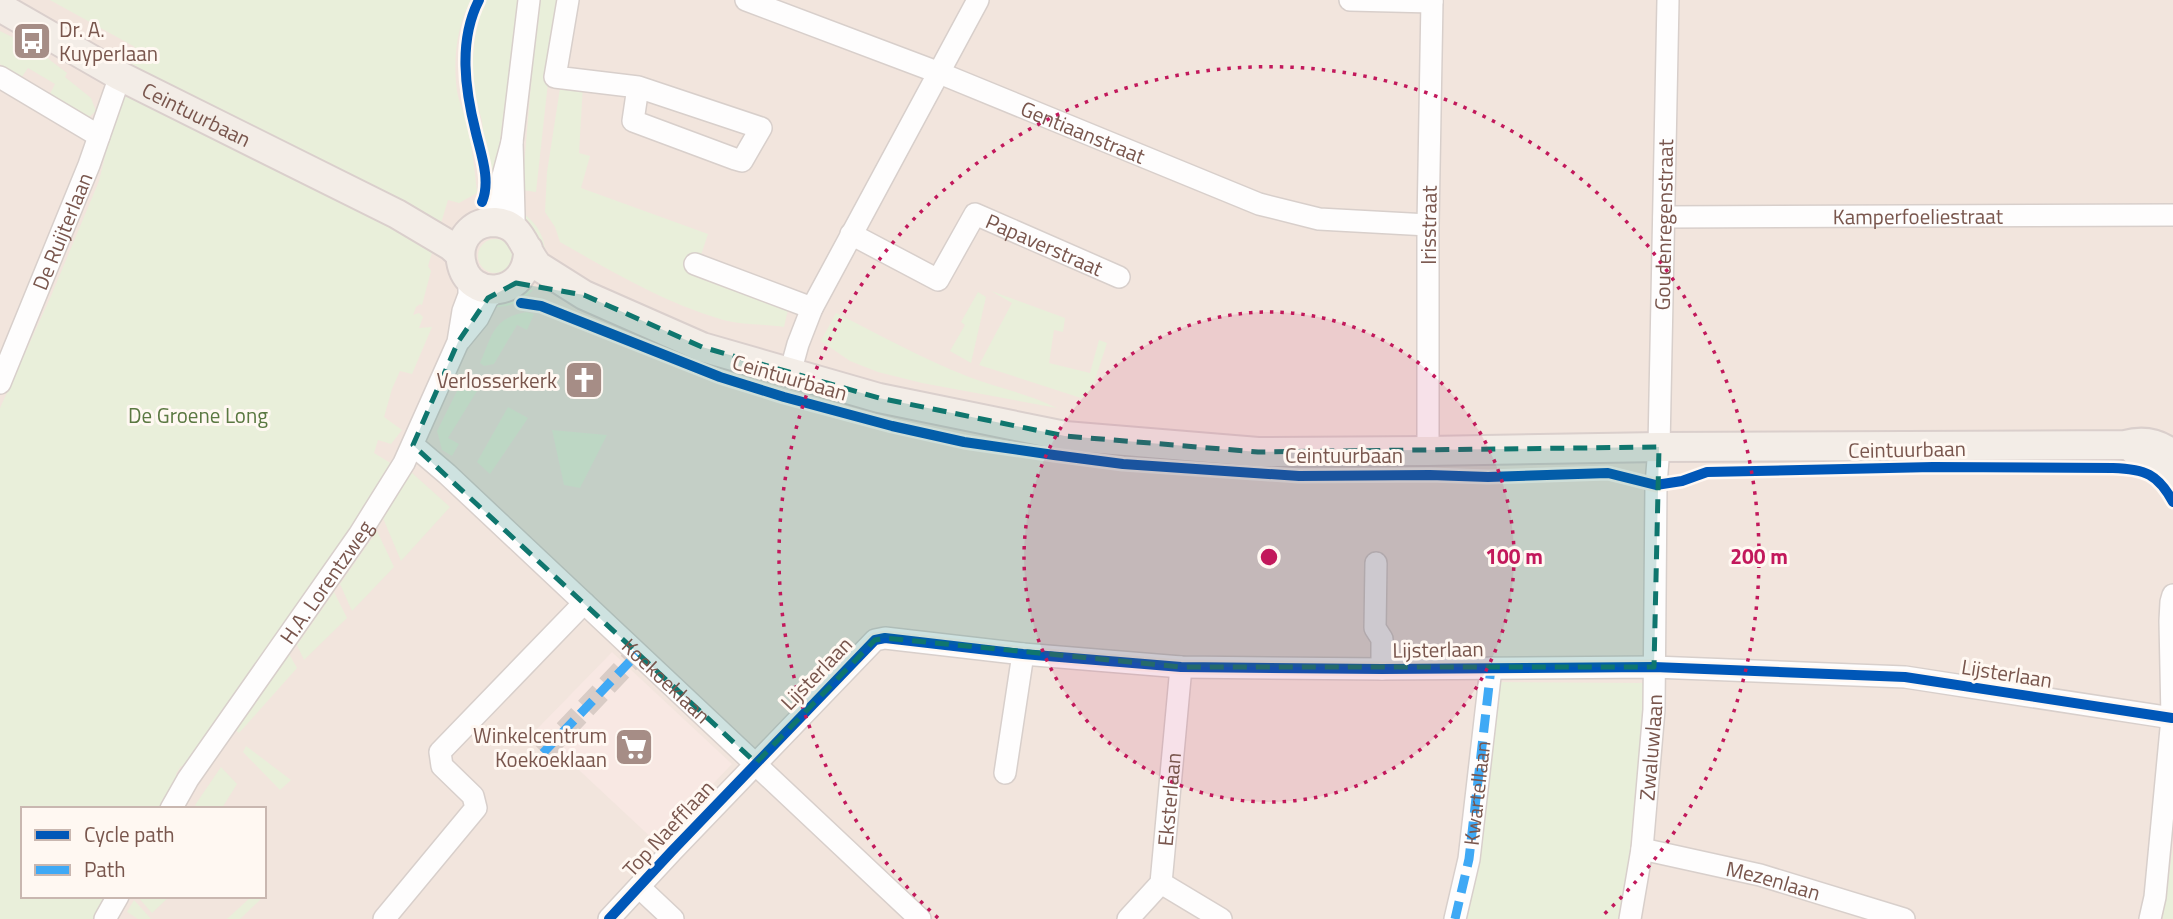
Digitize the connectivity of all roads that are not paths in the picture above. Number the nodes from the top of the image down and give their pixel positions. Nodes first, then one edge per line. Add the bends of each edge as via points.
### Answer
1 (529, 0) edge
2 (568, 0) edge
3 (978, 0) edge
4 (1350, 0) edge
5 (1668, 0) edge
6 (751, 1) edge
7 (1432, 1) edge
8 (0, 7) edge
9 (937, 72) junction
10 (120, 76) junction
11 (0, 77) edge
12 (638, 87) junction
13 (99, 135) junction
14 (512, 142) junction
15 (2173, 215) edge
16 (1664, 217) junction
17 (1428, 225) junction
18 (851, 234) junction
19 (523, 240) junction
20 (472, 246) junction
21 (695, 264) dead end
22 (1119, 277) dead end
23 (507, 286) junction
24 (584, 295) junction
25 (812, 308) junction
26 (458, 342) junction
27 (790, 373) junction
28 (0, 383) edge
29 (413, 445) junction
30 (1659, 447) junction
31 (1428, 451) junction
32 (2170, 467) edge
33 (1376, 563) dead end
34 (2173, 596) edge
35 (584, 603) junction
36 (2171, 621) edge
37 (1023, 653) junction
38 (1181, 667) junction
39 (1654, 667) junction
40 (1491, 668) junction
41 (1382, 669) junction
42 (2172, 718) edge
43 (755, 763) junction
44 (1005, 773) dead end
45 (172, 807) edge
46 (1642, 849) junction
47 (1161, 883) junction
48 (639, 887) junction
49 (117, 898) edge
50 (105, 919) edge
51 (384, 919) edge
52 (609, 919) edge
53 (673, 919) edge
54 (920, 919) edge
55 (1128, 919) edge
56 (1221, 919) edge
57 (1455, 919) edge
58 (1630, 919) edge
59 (1904, 919) edge
60 (2150, 919) edge

1 - 14 street, H.A. Lorentzweg
2 - 12 street via 555,77
3 - 9 street
4 - 7 street
5 - 16 street, Goudenregenstraat
6 - 9 street, Gentiaanstraat
7 - 17 street, Irisstraat
8 - 10 main road, Ceintuurbaan
9 - 17 street, Gentiaanstraat via 1259,204 1319,219
9 - 18 street
10 - 13 street, De Ruijterlaan
10 - 20 main road, Ceintuurbaan via 397,214 457,229
11 - 13 street
12 - 12 street via 633,121 742,162 761,128
13 - 28 street, De Ruijterlaan
14 - 19 street, H.A. Lorentzweg via 514,223
14 - 20 street, H.A. Lorentzweg via 492,217
15 - 16 street, Kamperfoeliestraat
16 - 30 street, Goudenregenstraat
17 - 31 street, Irisstraat
18 - 22 street, Papaverstraat via 938,280 975,214
18 - 25 street
19 - 20 main road via 500,223
19 - 23 main road via 527,268
19 - 24 main road, Ceintuurbaan via 538,265
20 - 23 main road via 477,285 487,289
20 - 26 street, H.A. Lorentzweg via 469,295
21 - 25 street
23 - 24 main road, Ceintuurbaan via 525,282
23 - 26 street, H.A. Lorentzweg via 488,298
24 - 27 main road, Ceintuurbaan via 702,347
25 - 27 street
26 - 29 street, H.A. Lorentzweg
27 - 31 main road, Ceintuurbaan via 879,398 1065,436 1258,452
29 - 35 street, Koekoeklaan
29 - 45 street, H.A. Lorentzweg via 359,535
30 - 31 main road, Ceintuurbaan
30 - 32 main road, Ceintuurbaan via 2125,446
30 - 39 street, Zwaluwlaan
33 - 41 street, Lijsterlaan via 1375,628 1382,639
34 - 36 street
35 - 43 street, Koekoeklaan
35 - 51 street via 440,752 442,766 473,796 476,808
36 - 42 street
37 - 38 street, Lijsterlaan
37 - 43 street, Lijsterlaan via 875,640
37 - 44 street
38 - 41 street, Lijsterlaan
38 - 47 street, Eksterlaan
39 - 40 street, Lijsterlaan
39 - 42 street, Lijsterlaan via 1905,677
39 - 46 street, Zwaluwlaan
40 - 41 street, Lijsterlaan
40 - 57 street, Kwartellaan via 1468,859
42 - 60 street
43 - 48 street, Top Naefflaan
43 - 54 street, Koekoeklaan
46 - 58 street, Zwaluwlaan
46 - 59 street, Mezenlaan via 1759,875
47 - 55 street
47 - 56 street
48 - 52 street, Top Naefflaan
48 - 53 street
49 - 50 street

